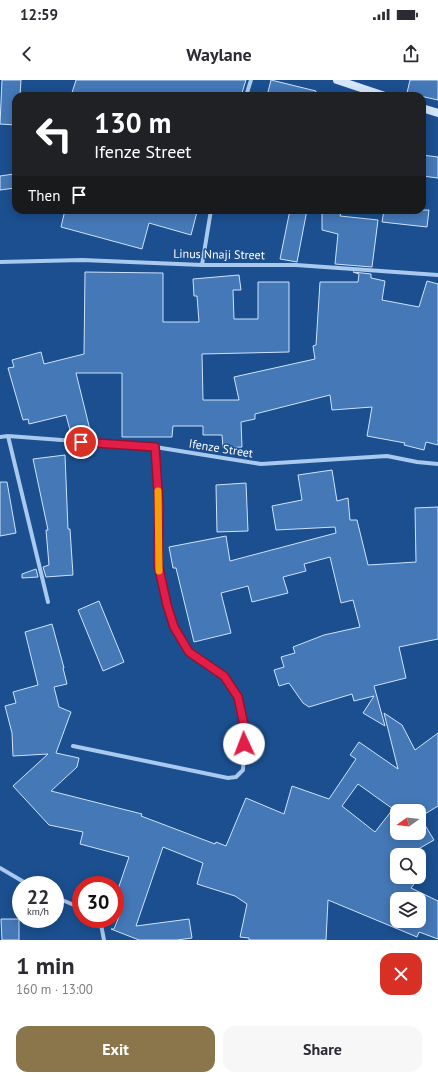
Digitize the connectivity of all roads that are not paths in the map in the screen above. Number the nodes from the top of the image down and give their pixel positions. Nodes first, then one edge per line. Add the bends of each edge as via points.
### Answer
1 (250, 80) edge
2 (337, 80) edge
3 (247, 92) edge
4 (373, 92) edge
5 (426, 110) edge
6 (438, 114) edge
7 (210, 214) edge
8 (0, 262) edge
9 (202, 265) junction
10 (438, 275) edge
11 (8, 436) junction
12 (0, 437) edge
13 (155, 447) junction
14 (438, 464) edge
15 (48, 602) dead end
16 (73, 746) dead end
17 (0, 868) edge
18 (14, 876) edge
19 (102, 928) edge
20 (104, 940) edge

1 - 3 street
2 - 4 street
5 - 6 street
7 - 9 street
8 - 9 street, Linus Nnaji Street via 82,260
9 - 10 street, Linus Nnaji Street via 296,265
11 - 12 street, Ifenze Street
11 - 13 street, Ifenze Street
11 - 15 street
13 - 14 street, Ifenze Street via 261,464 387,456
13 - 16 street via 159,506 158,564 167,605 174,627 189,652 224,676 238,697 245,730 243,770 236,777 228,778
17 - 18 street
19 - 20 street

